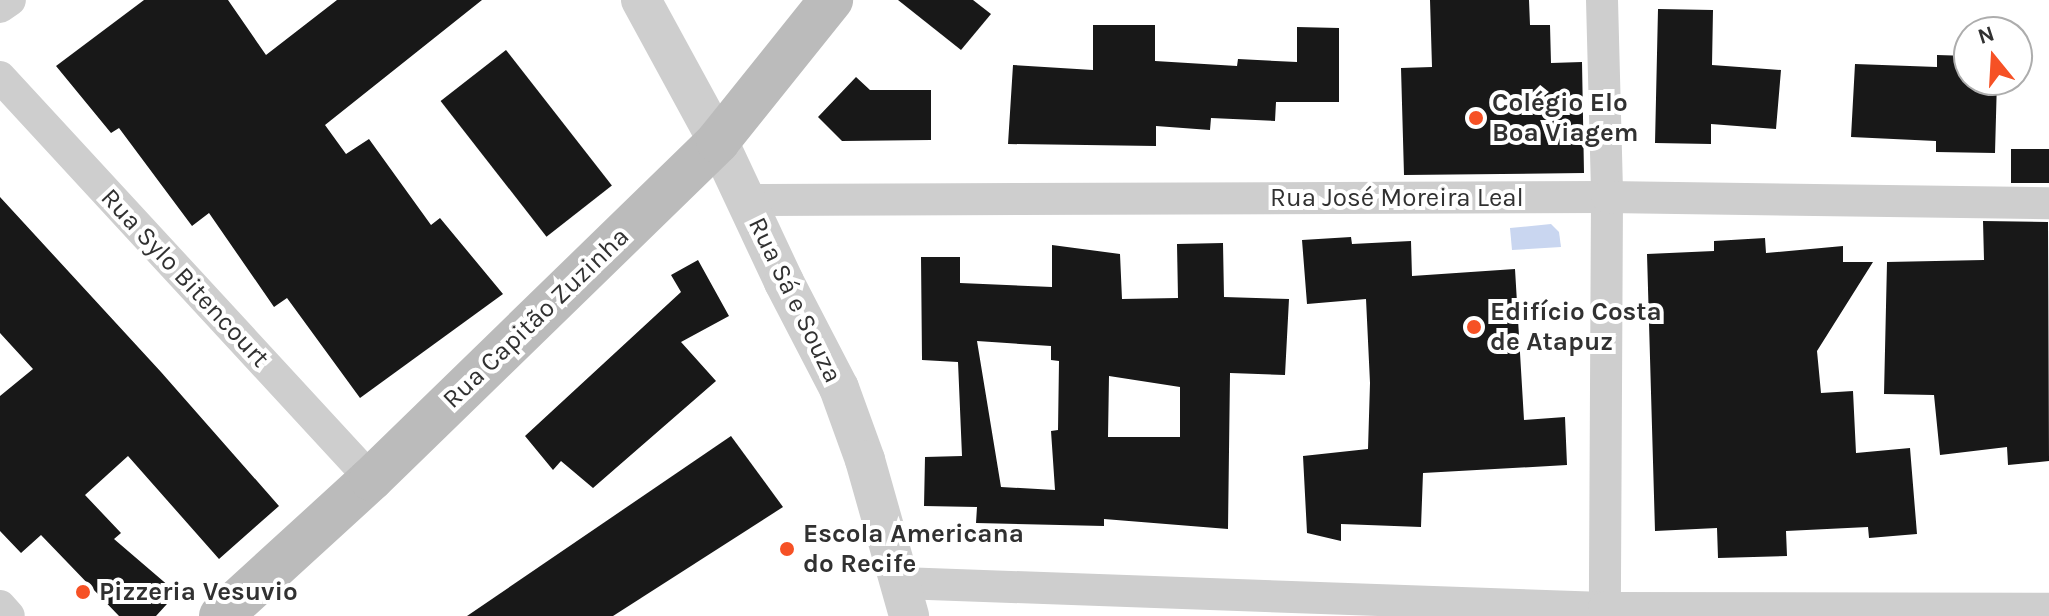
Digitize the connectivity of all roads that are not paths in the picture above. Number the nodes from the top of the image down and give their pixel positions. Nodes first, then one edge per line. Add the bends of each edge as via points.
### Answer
1 (10, 0) edge
2 (641, 0) edge
3 (831, 0) edge
4 (1602, 0) edge
5 (0, 7) edge
6 (0, 77) edge
7 (718, 141) junction
8 (1607, 197) junction
9 (745, 200) junction
10 (2049, 203) edge
11 (371, 479) junction
12 (905, 600) edge
13 (0, 606) edge
14 (1604, 612) edge
15 (2034, 612) edge
16 (9, 616) edge
17 (221, 616) edge

1 - 5 street
2 - 7 street, Rua Sá e Souza
3 - 7 main road, Rua Capitão Zuzinha
4 - 8 street
6 - 11 street, Rua Sylo Bitencourt
7 - 9 street, Rua Sá e Souza
7 - 11 main road, Rua Capitão Zuzinha
8 - 9 street, Rua José Moreira Leal
8 - 10 street, Rua José Moreira Leal
8 - 14 street
9 - 12 street, Rua Sá e Souza via 839,388
11 - 17 main road, Rua Capitão Zuzinha
12 - 14 street
13 - 16 street
14 - 15 street

